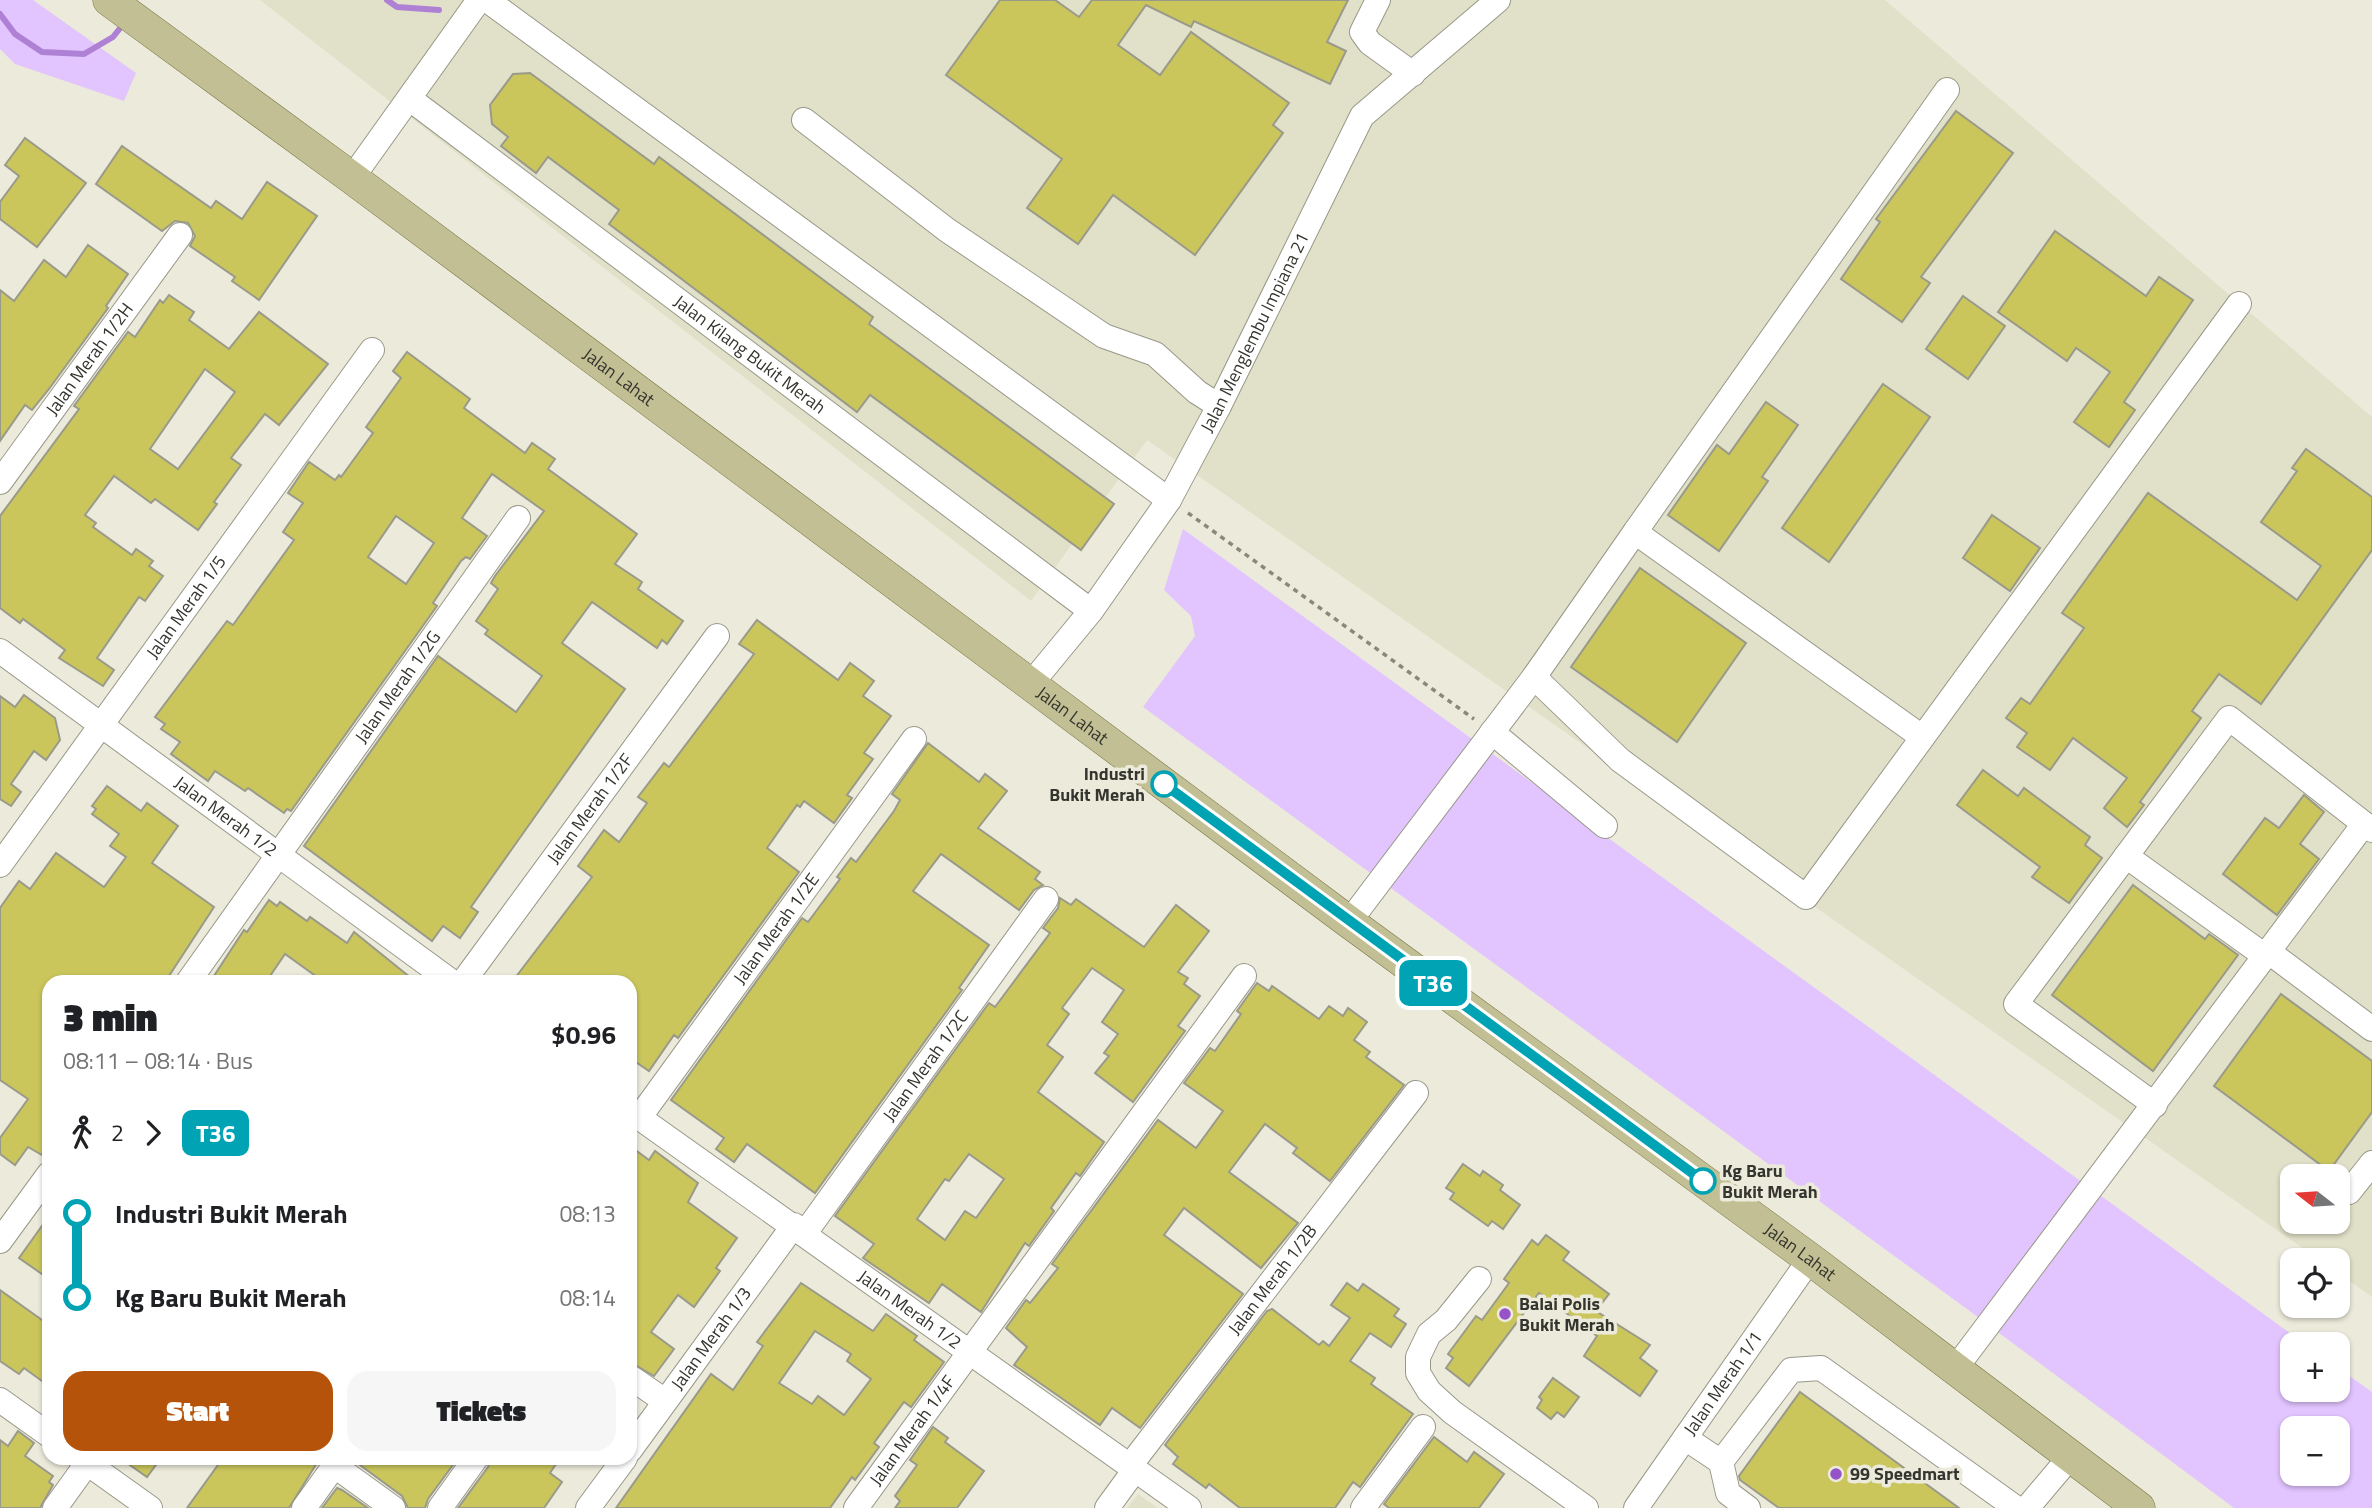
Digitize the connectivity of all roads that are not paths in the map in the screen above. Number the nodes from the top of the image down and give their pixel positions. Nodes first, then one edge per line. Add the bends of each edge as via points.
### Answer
1 (1378, 0) edge
2 (1498, 0) edge
3 (111, 2) edge
4 (493, 2) edge
5 (1413, 74) junction
6 (1947, 90) dead end
7 (410, 99) junction
8 (804, 120) dead end
9 (352, 178) junction
10 (180, 235) dead end
11 (2239, 304) dead end
12 (372, 350) dead end
13 (1219, 406) junction
14 (0, 482) edge
15 (1169, 500) junction
16 (517, 518) dead end
17 (1636, 532) junction
18 (1091, 611) junction
19 (718, 636) dead end
20 (0, 651) edge
21 (1534, 677) junction
22 (1030, 685) junction
23 (101, 727) junction
24 (1492, 732) junction
25 (1922, 737) junction
26 (914, 739) dead end
27 (1605, 826) dead end
28 (2368, 827) edge
29 (281, 855) junction
30 (2126, 856) junction
31 (0, 865) edge
32 (1046, 899) dead end
33 (1349, 922) junction
34 (2267, 954) junction
35 (193, 975) edge
36 (441, 975) edge
37 (452, 975) edge
38 (1244, 976) dead end
39 (2372, 1029) edge
40 (1416, 1093) dead end
41 (2155, 1105) junction
42 (637, 1112) edge
43 (637, 1116) edge
44 (2372, 1163) edge
45 (42, 1184) edge
46 (2350, 1190) edge
47 (799, 1229) junction
48 (0, 1241) edge
49 (1810, 1259) junction
50 (1479, 1279) dead end
51 (969, 1351) junction
52 (1955, 1369) junction
53 (637, 1382) edge
54 (0, 1400) edge
55 (666, 1401) junction
56 (1423, 1427) dead end
57 (42, 1430) edge
58 (1685, 1438) junction
59 (637, 1440) edge
60 (2070, 1457) junction
61 (1721, 1462) junction
62 (83, 1465) edge
63 (93, 1465) edge
64 (335, 1465) edge
65 (341, 1465) edge
66 (471, 1465) edge
67 (620, 1465) edge
68 (1131, 1469) junction
69 (55, 1508) edge
70 (150, 1508) edge
71 (304, 1508) edge
72 (393, 1508) edge
73 (440, 1508) edge
74 (588, 1508) edge
75 (856, 1508) edge
76 (1107, 1508) edge
77 (1189, 1508) edge
78 (1363, 1508) edge
79 (1586, 1508) edge
80 (1636, 1508) edge
81 (1748, 1508) edge
82 (2016, 1508) edge
83 (2027, 1508) edge
84 (2139, 1508) edge

1 - 5 street via 1362,32
2 - 5 street, Jalan Menglembu Impiana 21
3 - 9 main road, Jalan Lahat
4 - 7 street
4 - 15 street
5 - 13 street, Jalan Menglembu Impiana 21 via 1362,116
6 - 17 street
7 - 9 street
7 - 18 street, Jalan Kilang Bukit Merah
8 - 13 street via 947,230 1104,337 1155,354 1196,392
9 - 22 main road, Jalan Lahat
10 - 14 street, Jalan Merah 1/2H
11 - 25 street
12 - 23 street, Jalan Merah 1/5
13 - 15 street, Jalan Menglembu Impiana 21
15 - 18 street, Jalan Menglembu Impiana 21
16 - 29 street, Jalan Merah 1/2G
17 - 21 street
17 - 25 street
18 - 22 street, Jalan Menglembu Impiana 21
19 - 37 street, Jalan Merah 1/2F
20 - 23 street, Jalan Merah 1/2
21 - 24 street
21 - 25 street via 1620,760 1806,897
22 - 33 main road, Jalan Lahat
23 - 29 street, Jalan Merah 1/2
23 - 31 street, Jalan Merah 1/5
24 - 27 street
24 - 33 street
26 - 42 street, Jalan Merah 1/2E
28 - 30 street via 2229,718
28 - 34 street
29 - 35 street, Jalan Merah 1/2G
29 - 36 street, Jalan Merah 1/2
30 - 34 street
30 - 41 street via 2016,1004
32 - 47 street, Jalan Merah 1/2C
33 - 49 main road, Jalan Lahat
34 - 39 street
34 - 41 street
38 - 51 street
40 - 68 street, Jalan Merah 1/2B
41 - 52 street
43 - 47 street, Jalan Merah 1/2
44 - 46 street
45 - 48 street
47 - 51 street, Jalan Merah 1/2
47 - 55 street, Jalan Merah 1/3
49 - 52 main road, Jalan Lahat
49 - 58 street, Jalan Merah 1/1
50 - 79 street via 1447,1320 1429,1334 1418,1357 1418,1373 1429,1391 1452,1412
51 - 68 street, Jalan Merah 1/2
51 - 75 street, Jalan Merah 1/4F
52 - 60 main road, Jalan Lahat
53 - 55 street
54 - 57 street
55 - 59 street, Jalan Merah 1/3
56 - 78 street
58 - 61 street
58 - 80 street, Jalan Merah 1/1
60 - 83 street
60 - 84 main road, Jalan Lahat
61 - 81 street via 1728,1493
61 - 82 street via 1791,1370 1821,1368
62 - 69 street
63 - 70 street
64 - 71 street
65 - 72 street
66 - 73 street
67 - 74 street
68 - 76 street, Jalan Merah 1/2B
68 - 77 street, Jalan Merah 1/2

